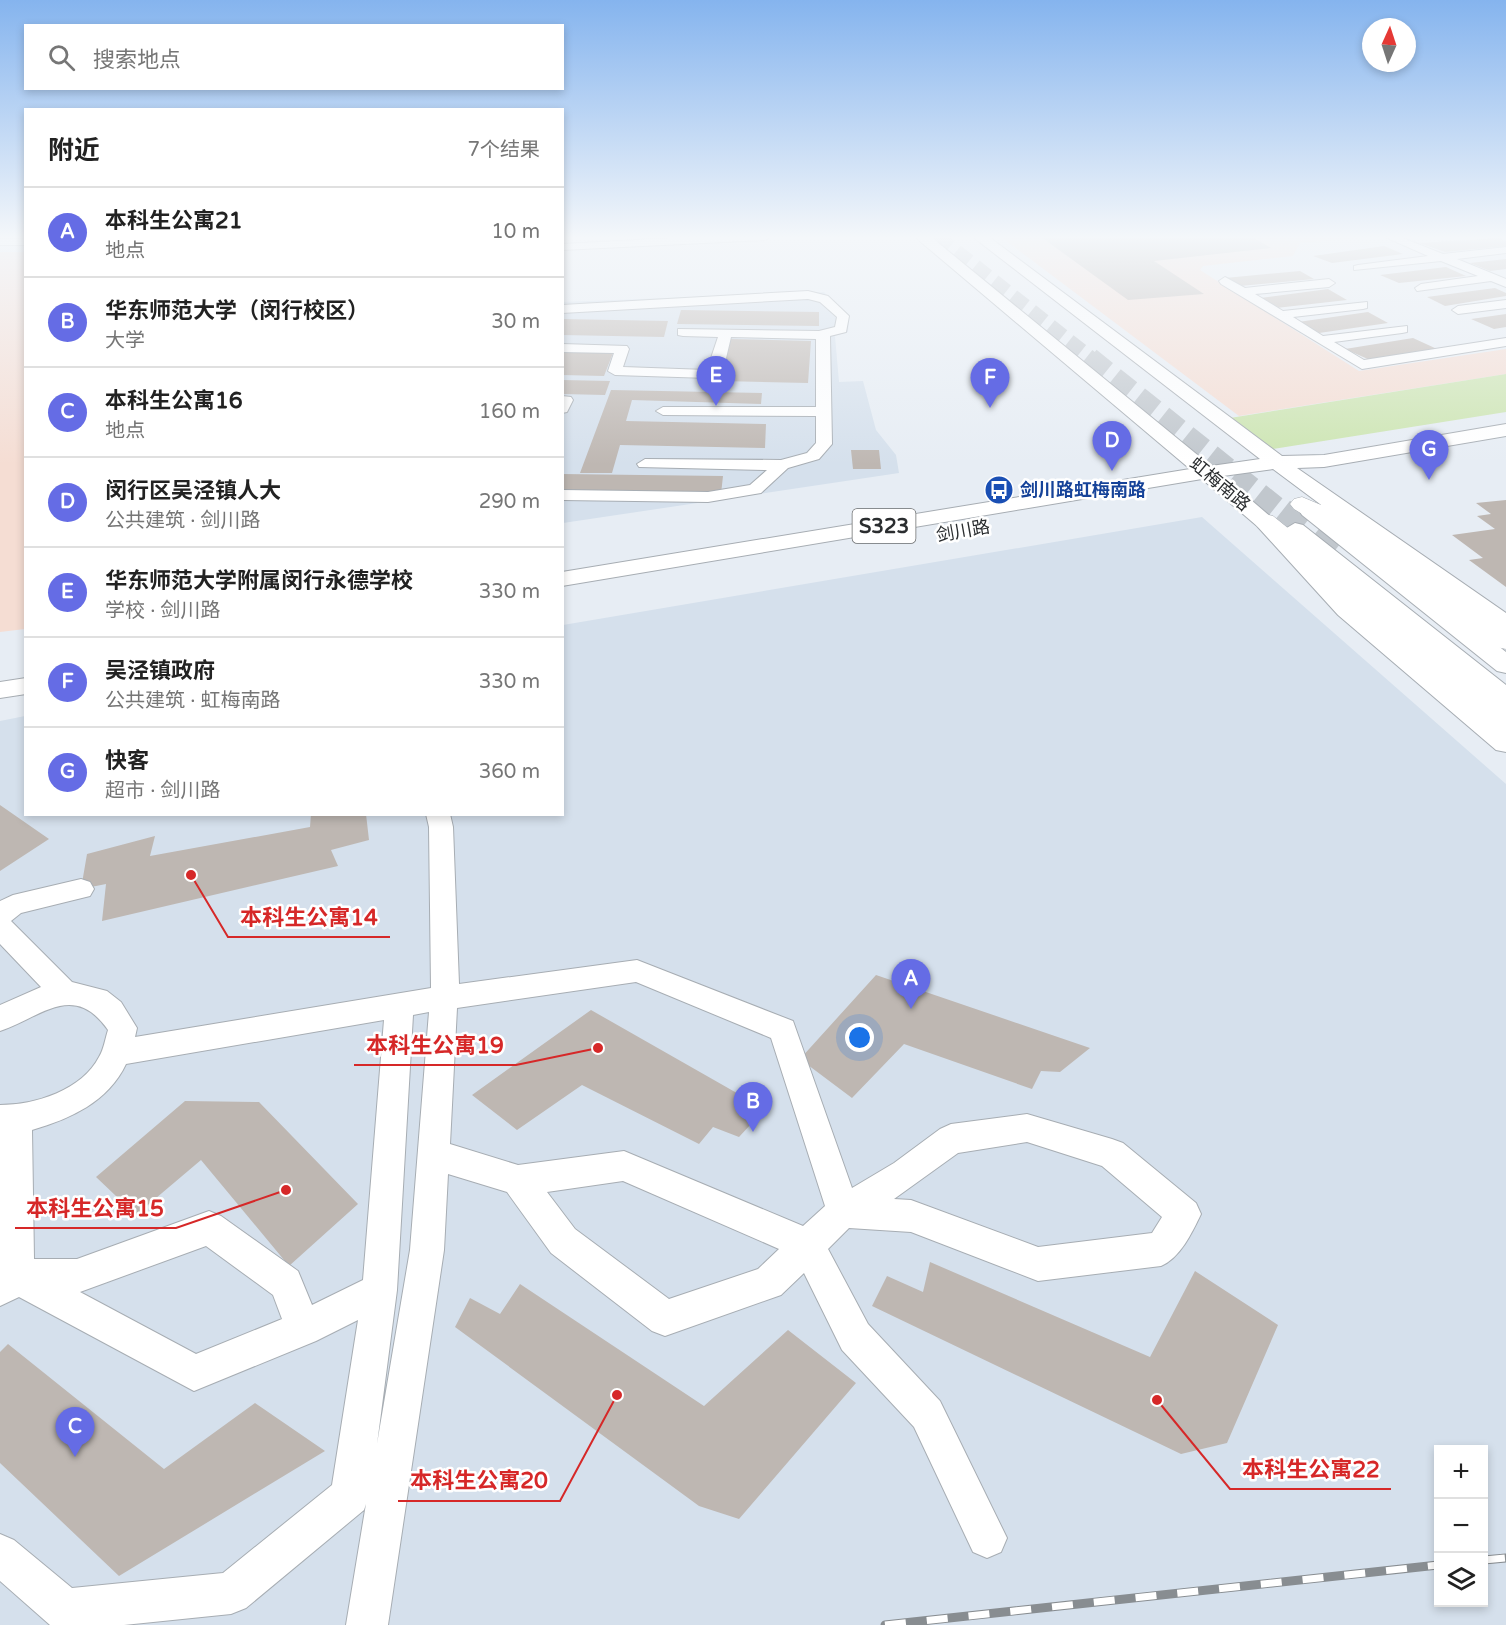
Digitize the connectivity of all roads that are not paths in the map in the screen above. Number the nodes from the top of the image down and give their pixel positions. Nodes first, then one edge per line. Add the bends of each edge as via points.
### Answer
1 (840, 313) edge
2 (1016, 313) edge
3 (1076, 313) edge
4 (1277, 313) edge
5 (1298, 313) edge
6 (1280, 315) junction
7 (1402, 329) dead end
8 (683, 332) dead end
9 (725, 333) junction
10 (824, 333) dead end
11 (1321, 340) junction
12 (1506, 342) edge
13 (564, 348) edge
14 (663, 411) dead end
15 (824, 412) junction
16 (1506, 430) edge
17 (1324, 461) junction
18 (645, 464) dead end
19 (782, 465) junction
20 (1254, 465) joint
21 (1276, 471) junction
22 (1298, 477) junction
23 (1223, 479) junction
24 (564, 495) edge
25 (1331, 503) junction
26 (1302, 504) junction
27 (1265, 521) junction
28 (1413, 573) junction
29 (564, 579) edge
30 (564, 600) edge
31 (1506, 624) edge
32 (1506, 641) edge
33 (1506, 665) edge
34 (24, 669) edge
35 (0, 673) edge
36 (24, 686) edge
37 (0, 690) edge
38 (1506, 698) edge
39 (1506, 720) edge
40 (1506, 743) edge
41 (438, 816) edge
42 (81, 890) dead end
43 (0, 915) edge
44 (0, 927) edge
45 (64, 992) junction
46 (444, 998) junction
47 (399, 1006) junction
48 (0, 1019) edge
49 (116, 1053) junction
50 (8, 1120) edge
51 (433, 1154) junction
52 (518, 1180) junction
53 (843, 1211) junction
54 (808, 1245) junction
55 (9, 1283) edge
56 (380, 1290) junction
57 (303, 1328) junction
58 (987, 1538) dead end
59 (0, 1554) edge
60 (367, 1625) edge

1 - 10 street via 843,316 841,329
2 - 23 main road, 虹梅南路
3 - 21 main road, 虹梅南路
4 - 6 street
5 - 6 street
6 - 11 street
7 - 11 street
8 - 9 street
9 - 13 street via 716,371 709,374 615,371 622,349
9 - 15 street via 824,335
11 - 12 street via 1362,365
14 - 15 street
15 - 19 street via 824,444 813,456
16 - 17 main road, 剑川路
17 - 21 main road, 剑川路
17 - 22 main road, 剑川路
18 - 19 street
19 - 24 street via 755,489 708,497
20 - 21 main road, 虹梅南路
20 - 23 main road, 剑川路 / S323
21 - 22 main road, 剑川路
21 - 23 main road, 剑川路
21 - 26 main road, 虹梅南路
22 - 25 main road
23 - 27 main road, 虹梅南路
23 - 29 main road, 剑川路 / S323
23 - 30 main road, 剑川路
23 - 38 main road, 虹梅南路
25 - 28 highway
25 - 31 main road
26 - 28 highway
26 - 33 main road, 虹梅南路
27 - 39 highway
27 - 40 main road, 虹梅南路 via 1347,610
28 - 32 highway
34 - 35 main road
36 - 37 main road
41 - 46 street
42 - 43 street via 13,905
44 - 45 street
45 - 48 street via 30,1001
45 - 49 street via 95,996 114,1011 123,1028
46 - 47 street
46 - 51 street
46 - 53 street via 637,971 783,1030
47 - 49 street
47 - 56 street
49 - 50 street via 106,1072 62,1106
50 - 55 street
51 - 52 street
51 - 60 street via 427,1250
52 - 54 street via 624,1166
52 - 54 street via 563,1241 665,1318 769,1283
53 - 53 street via 911,1216 1038,1264 1161,1250 1184,1214 1112,1154 1027,1128 951,1138 905,1174
53 - 54 street
54 - 58 street via 855,1337 927,1414
55 - 57 street via 194,1372
55 - 57 street via 78,1276 209,1228 286,1283
56 - 57 street
56 - 59 street via 350,1496 231,1593 65,1610

